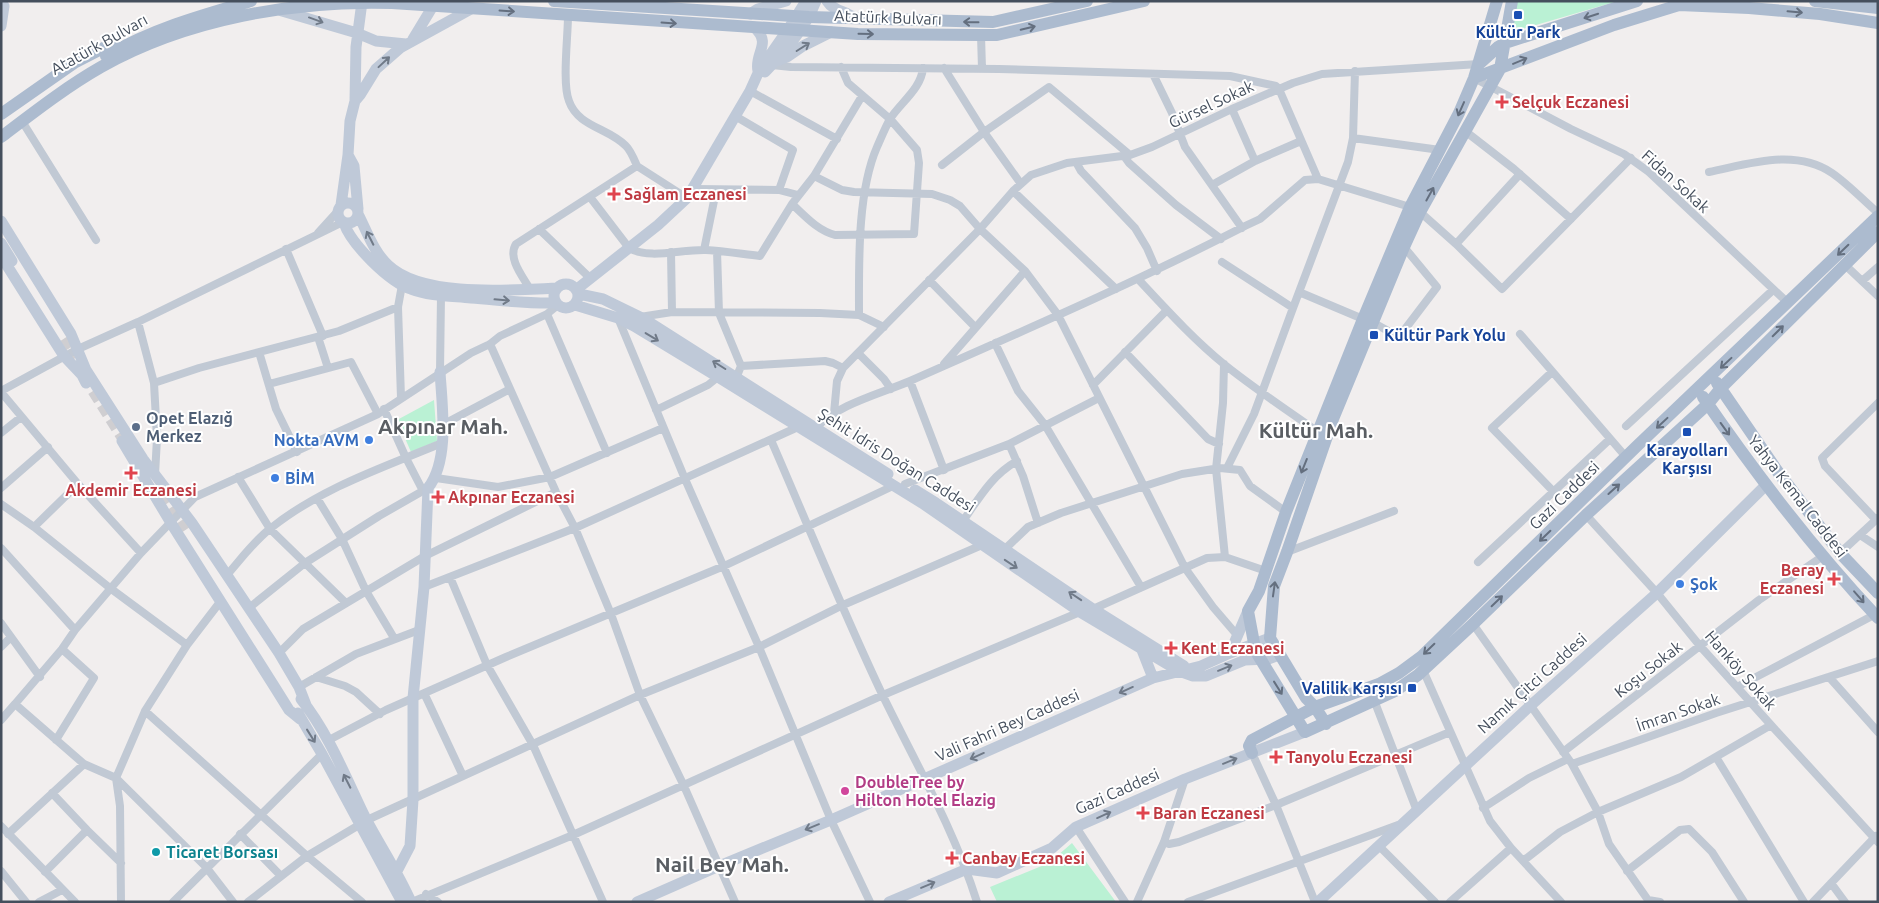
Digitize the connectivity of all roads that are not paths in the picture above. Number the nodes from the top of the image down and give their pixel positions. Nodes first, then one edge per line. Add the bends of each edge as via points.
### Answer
1 (228, 1) edge
2 (251, 1) edge
3 (554, 1) edge
4 (786, 1) edge
5 (806, 1) edge
6 (816, 1) edge
7 (827, 1) edge
8 (1087, 1) edge
9 (1144, 1) edge
10 (1497, 1) edge
11 (1512, 1) edge
12 (1637, 1) edge
13 (1815, 1) edge
14 (362, 2) edge
15 (4, 6) dead end
16 (433, 6) junction
17 (1878, 8) edge
18 (275, 9) junction
19 (471, 9) junction
20 (750, 14) junction
21 (568, 16) junction
22 (803, 17) junction
23 (856, 19) junction
24 (1878, 22) edge
25 (1, 26) edge
26 (755, 28) junction
27 (795, 29) junction
28 (831, 32) junction
29 (357, 33) junction
30 (981, 35) junction
31 (409, 42) junction
32 (1505, 43) junction
33 (773, 63) junction
34 (1479, 64) junction
35 (841, 68) junction
36 (923, 68) junction
37 (944, 68) junction
38 (982, 69) junction
39 (1046, 70) junction
40 (1500, 70) junction
41 (1355, 71) junction
42 (758, 74) junction
43 (1153, 74) junction
44 (1474, 78) junction
45 (1490, 85) junction
46 (1049, 87) junction
47 (1279, 88) junction
48 (750, 91) junction
49 (862, 96) junction
50 (355, 101) junction
51 (1232, 109) junction
52 (1, 114) edge
53 (736, 116) junction
54 (890, 119) junction
55 (25, 126) junction
56 (1, 127) edge
57 (1465, 131) junction
58 (984, 132) junction
59 (1179, 133) junction
60 (1, 137) edge
61 (1353, 138) junction
62 (837, 139) junction
63 (1302, 141) junction
64 (1, 144) edge
65 (1440, 150) junction
66 (348, 155) junction
67 (1127, 156) junction
68 (1631, 158) junction
69 (1255, 161) junction
70 (1076, 162) junction
71 (942, 165) dead end
72 (637, 166) junction
73 (1709, 172) dead end
74 (1520, 174) junction
75 (814, 176) junction
76 (1318, 179) junction
77 (1021, 184) junction
78 (1212, 184) junction
79 (1340, 186) junction
80 (779, 190) junction
81 (716, 191) junction
82 (1013, 191) junction
83 (690, 193) junction
84 (864, 193) junction
85 (917, 194) junction
86 (590, 196) junction
87 (798, 196) junction
88 (792, 204) junction
89 (340, 208) junction
90 (1415, 210) junction
91 (358, 212) junction
92 (1878, 215) edge
93 (1572, 219) junction
94 (1, 221) edge
95 (343, 223) junction
96 (1242, 228) junction
97 (539, 229) junction
98 (980, 229) junction
99 (1, 232) edge
100 (1878, 232) edge
101 (317, 235) junction
102 (861, 235) junction
103 (1221, 239) junction
104 (96, 240) dead end
105 (1, 243) edge
106 (1456, 244) junction
107 (1404, 247) junction
108 (629, 248) junction
109 (286, 249) junction
110 (704, 250) junction
111 (717, 251) junction
112 (671, 252) junction
113 (1, 256) edge
114 (1222, 262) dead end
115 (1844, 264) junction
116 (1878, 267) edge
117 (1157, 270) junction
118 (1025, 271) junction
119 (591, 279) junction
120 (1138, 279) junction
121 (929, 280) junction
122 (1862, 281) junction
123 (402, 285) junction
124 (556, 288) junction
125 (530, 289) junction
126 (1116, 289) junction
127 (1773, 290) junction
128 (578, 292) junction
129 (1299, 292) junction
130 (441, 295) junction
131 (1878, 296) edge
132 (1788, 303) junction
133 (557, 304) junction
134 (575, 305) junction
135 (398, 307) junction
136 (1293, 308) junction
137 (1167, 310) junction
138 (672, 312) junction
139 (719, 313) junction
140 (547, 314) junction
141 (859, 315) junction
142 (1058, 315) junction
143 (640, 317) junction
144 (618, 318) junction
145 (1368, 320) junction
146 (138, 322) junction
147 (884, 326) junction
148 (975, 327) junction
149 (1520, 334) dead end
150 (320, 336) junction
151 (995, 343) junction
152 (490, 344) junction
153 (78, 349) junction
154 (259, 352) junction
155 (1125, 352) junction
156 (858, 354) junction
157 (64, 356) junction
158 (1224, 364) junction
159 (943, 366) junction
160 (328, 368) junction
161 (843, 368) junction
162 (739, 371) junction
163 (440, 372) junction
164 (1552, 372) junction
165 (1712, 376) junction
166 (718, 377) junction
167 (910, 381) junction
168 (154, 383) junction
169 (269, 384) junction
170 (1092, 385) junction
171 (1721, 388) junction
172 (510, 389) junction
173 (891, 389) junction
174 (1697, 389) junction
175 (1, 392) edge
176 (1262, 393) junction
177 (401, 398) junction
178 (1099, 398) junction
179 (1878, 403) edge
180 (1708, 404) junction
181 (656, 410) junction
182 (381, 411) junction
183 (834, 413) junction
184 (21, 417) junction
185 (444, 424) junction
186 (1045, 425) junction
187 (1626, 426) dead end
188 (798, 427) junction
189 (664, 428) junction
190 (816, 428) junction
191 (1318, 432) junction
192 (1, 433) edge
193 (1610, 439) junction
194 (771, 440) junction
195 (442, 443) junction
196 (1009, 444) junction
197 (1219, 444) junction
198 (48, 447) junction
199 (297, 452) junction
200 (607, 453) junction
201 (1626, 457) junction
202 (406, 458) junction
203 (1016, 461) junction
204 (1227, 468) junction
205 (1216, 469) junction
206 (944, 470) junction
207 (155, 476) junction
208 (238, 477) junction
209 (550, 477) junction
210 (685, 479) junction
211 (78, 484) junction
212 (905, 484) junction
213 (1766, 485) junction
214 (429, 486) junction
215 (893, 486) junction
216 (1144, 486) junction
217 (1, 488) edge
218 (1553, 491) junction
219 (556, 492) junction
220 (317, 498) junction
221 (1092, 503) junction
222 (3, 508) edge
223 (182, 510) junction
224 (1394, 511) dead end
225 (1286, 512) junction
226 (1586, 515) junction
227 (1877, 519) edge
228 (963, 521) junction
229 (171, 523) junction
230 (1038, 523) junction
231 (808, 525) junction
232 (34, 527) junction
233 (574, 528) junction
234 (270, 529) junction
235 (1860, 535) junction
236 (342, 539) junction
237 (982, 545) junction
238 (1878, 547) edge
239 (1, 548) edge
240 (1005, 549) junction
241 (1287, 552) junction
242 (141, 553) junction
243 (1840, 553) junction
244 (425, 556) junction
245 (1823, 556) junction
246 (1225, 557) junction
247 (1478, 562) dead end
248 (305, 563) junction
249 (724, 566) junction
250 (1185, 568) junction
251 (1266, 572) junction
252 (227, 575) junction
253 (450, 576) junction
254 (424, 587) junction
255 (1141, 587) junction
256 (110, 588) junction
257 (366, 591) junction
258 (1657, 593) junction
259 (1878, 594) edge
260 (220, 602) junction
261 (346, 603) junction
262 (843, 605) junction
263 (249, 608) junction
264 (1093, 608) junction
265 (1248, 611) junction
266 (1080, 612) junction
267 (611, 614) junction
268 (1876, 617) edge
269 (1, 623) edge
270 (1473, 624) junction
271 (75, 630) junction
272 (420, 630) junction
273 (1237, 635) junction
274 (10, 637) junction
275 (394, 638) junction
276 (1270, 638) junction
277 (1254, 643) junction
278 (186, 645) junction
279 (1700, 646) junction
280 (1, 647) edge
281 (759, 647) junction
282 (62, 649) junction
283 (1142, 650) junction
284 (279, 653) junction
285 (1230, 653) junction
286 (1279, 655) junction
287 (1261, 660) junction
288 (1878, 661) edge
289 (488, 665) junction
290 (1184, 670) junction
291 (1423, 670) junction
292 (1829, 676) junction
293 (40, 677) junction
294 (316, 677) junction
295 (1153, 678) junction
296 (299, 687) junction
297 (1737, 687) junction
298 (424, 693) junction
299 (640, 695) junction
300 (883, 695) junction
301 (413, 698) junction
302 (1374, 700) junction
303 (1750, 702) junction
304 (15, 704) junction
305 (306, 705) junction
306 (1530, 706) junction
307 (1316, 707) junction
308 (145, 711) junction
309 (380, 714) junction
310 (1296, 717) junction
311 (300, 719) junction
312 (1, 720) edge
313 (1326, 724) junction
314 (1771, 726) junction
315 (1305, 732) junction
316 (1450, 732) junction
317 (1878, 732) edge
318 (796, 735) junction
319 (56, 740) junction
320 (327, 741) junction
321 (533, 745) junction
322 (1563, 752) junction
323 (1252, 753) junction
324 (322, 754) junction
325 (1394, 755) junction
326 (1716, 758) junction
327 (1570, 761) junction
328 (84, 764) junction
329 (1465, 766) junction
330 (463, 776) junction
331 (116, 778) junction
332 (926, 778) junction
333 (1185, 779) junction
334 (684, 786) junction
335 (52, 793) junction
336 (413, 800) junction
337 (1276, 805) junction
338 (1484, 808) junction
339 (1417, 811) junction
340 (1598, 812) junction
341 (262, 814) junction
342 (832, 820) junction
343 (363, 822) junction
344 (1403, 824) junction
345 (1, 826) edge
346 (1076, 827) junction
347 (87, 830) junction
348 (8, 834) junction
349 (240, 834) junction
350 (573, 835) junction
351 (1877, 838) edge
352 (1164, 842) junction
353 (1379, 846) junction
354 (1511, 848) junction
355 (307, 856) junction
356 (1299, 860) junction
357 (1523, 860) junction
358 (121, 864) junction
359 (719, 866) junction
360 (206, 867) junction
361 (967, 869) junction
362 (1, 871) edge
363 (1626, 871) junction
364 (45, 872) junction
365 (393, 873) junction
366 (281, 876) junction
367 (1831, 883) junction
368 (62, 890) junction
369 (426, 894) junction
370 (1319, 901) edge
371 (26, 902) edge
372 (40, 902) edge
373 (75, 902) edge
374 (121, 902) edge
375 (173, 902) edge
376 (233, 902) edge
377 (248, 902) edge
378 (362, 902) edge
379 (402, 902) edge
380 (411, 902) edge
381 (438, 902) edge
382 (603, 902) edge
383 (637, 902) edge
384 (734, 902) edge
385 (870, 902) edge
386 (889, 902) edge
387 (977, 902) edge
388 (1125, 902) edge
389 (1136, 902) edge
390 (1188, 902) edge
391 (1435, 902) edge
392 (1450, 902) edge
393 (1561, 902) edge
394 (1660, 902) edge
395 (1744, 902) edge
396 (1804, 902) edge
397 (1813, 902) edge
398 (1845, 902) edge

1 - 52 main road via 127,36 74,64
2 - 56 main road, Atatürk Bulvarı via 189,19 134,40 60,83
3 - 20 main road, Atatürk Bulvarı
4 - 20 main road
5 - 22 main road
6 - 22 main road
7 - 23 main road via 836,10
8 -> 23 main road, Atatürk Bulvarı via 992,22
30 -> 9 main road, Atatürk Bulvarı via 998,35
10 - 34 main road
11 - 32 main road
12 -> 32 main road
13 - 17 main road
14 - 16 main road, Atatürk Bulvarı
14 - 18 main road, Atatürk Bulvarı
14 - 29 main road
15 - 25 main road
16 - 19 main road, Atatürk Bulvarı
16 - 31 main road
18 -> 29 main road
18 - 55 main road via 147,51 95,78
18 - 60 main road, Atatürk Bulvarı via 185,30 146,45 102,66 60,92
19 -> 21 main road, Atatürk Bulvarı
19 - 31 main road
20 - 22 main road, Atatürk Bulvarı
21 -> 26 main road, Atatürk Bulvarı
21 - 72 street via 566,88 572,109 582,119 625,145
22 - 23 main road, Atatürk Bulvarı
22 - 27 main road
40 -> 24 main road via 1614,24 1679,5 1820,14
26 - 27 main road, Atatürk Bulvarı
26 - 42 main road via 763,43 757,62
27 - 28 main road, Atatürk Bulvarı
27 - 33 main road
27 - 42 main road
28 -> 30 main road, Atatürk Bulvarı
33 -> 28 main road
29 - 31 main road via 376,41
29 - 50 main road
30 - 38 street
50 -> 31 main road via 376,69
32 - 34 main road
32 - 40 main road
33 - 35 street
33 - 42 main road via 764,73
34 - 41 street, Gürsel Sokak
34 - 44 main road
35 - 36 street
35 - 49 street via 848,83
36 - 37 street
36 - 54 street via 918,83
37 - 38 street
37 - 58 street
38 - 39 street
39 - 43 street
39 - 46 street
40 - 44 main road
40 - 45 main road
41 - 47 street, Gürsel Sokak via 1322,74
41 - 61 street
42 - 48 main road
43 - 47 street via 1230,76
43 - 59 street
44 - 45 street, Fidan Sokak
44 -> 65 main road
45 - 57 main road
45 - 68 street, Fidan Sokak
46 - 58 street
46 - 67 street
47 - 51 street, Gürsel Sokak
47 - 63 street
48 - 53 main road
48 - 62 street
49 - 54 street
49 - 62 street
50 - 66 main road
51 - 59 street, Gürsel Sokak
51 - 69 street
53 - 80 street via 794,150
53 - 83 main road
54 - 84 street via 871,163
54 - 85 street via 917,150
55 - 64 main road
55 - 104 street
57 - 74 street
90 -> 57 main road
58 - 71 street
58 - 77 street
59 - 67 street, Gürsel Sokak
59 - 78 street
61 - 65 street
61 - 79 street
62 - 75 street
63 - 69 street
63 - 76 street
65 - 90 main road
66 - 89 main road
66 - 91 main road via 354,166
67 - 70 street, Gürsel Sokak
67 - 103 street via 1129,163 1176,205
68 - 93 street
68 - 127 street, Fidan Sokak
69 - 78 street
70 - 77 street, Gürsel Sokak via 1031,175
70 - 117 street via 1134,228
72 - 83 street
72 - 86 street
73 - 92 street via 1778,159 1797,160 1832,173
74 - 93 street
74 - 106 street
75 - 84 street via 842,190
75 - 87 street
76 - 79 street
76 - 96 street via 1305,180 1260,219
77 - 82 street, Gürsel Sokak
78 - 96 street
79 - 90 street
79 - 129 street
80 - 81 street
80 - 87 street
81 - 83 street
81 - 110 street
82 - 98 street, Gürsel Sokak
82 - 126 street
83 - 108 main road
84 - 85 street
84 - 102 street
85 - 98 street via 932,194 950,200 960,206
85 - 102 street via 914,234
86 - 97 street
86 - 108 street
87 - 88 street
88 - 102 street via 827,233
88 - 111 street via 760,256
89 - 91 main road via 351,203
89 - 95 main road via 339,218
89 - 101 street
90 - 106 street
90 - 107 main road
90 - 145 main road
91 - 95 main road via 352,223
125 -> 91 main road via 445,287 403,276 382,259
92 -> 132 main road, Gazi Caddesi
93 - 106 street via 1502,290
94 - 153 main road
95 - 101 street
95 - 123 main road via 352,239 386,275
96 - 103 street
97 - 119 street
97 - 125 street via 516,244 512,254
98 - 118 street
98 - 121 street, Gürsel Sokak
99 - 105 main road via 63,339
100 - 115 main road, Gazi Caddesi
101 - 109 street
102 - 141 street
103 - 117 street
107 - 145 main road
107 - 145 street via 1437,287 1399,337
108 - 112 street via 649,254
108 - 119 main road
109 - 146 street
109 - 150 street
110 - 111 street
110 - 112 street
111 - 139 street
112 - 138 street
113 - 157 main road
114 - 136 street
115 - 122 street
171 -> 115 main road, Gazi Caddesi
116 - 122 street
117 - 120 street
118 - 142 street
118 - 148 street
119 - 128 main road
120 - 126 street
120 - 137 street
121 - 147 street, Gürsel Sokak
121 - 148 street
122 - 131 street
123 - 130 main road via 418,292
123 - 135 street
124 - 125 main road
124 - 128 main road via 567,284
124 - 133 main road
126 - 142 street
127 - 132 street, Fidan Sokak
127 - 187 street
128 - 134 main road
128 - 143 main road, Şehit İdris Doğan Caddesi via 603,299
129 - 136 street
129 - 145 street
130 -> 133 main road
130 - 163 street
132 -> 165 main road, Gazi Caddesi
133 - 134 main road via 567,309
133 - 140 street
134 - 144 main road, Şehit İdris Doğan Caddesi
135 - 150 street via 340,332
135 - 177 street
136 - 176 street
137 - 155 street
137 - 158 street
138 - 139 street
138 - 143 street
139 - 141 street
139 - 162 street
140 - 152 street
140 - 200 street
141 - 147 street
142 - 151 street
142 - 170 street
162 -> 143 main road, Şehit İdris Doğan Caddesi
144 -> 166 main road, Şehit İdris Doğan Caddesi
144 - 181 street
145 - 191 main road
145 - 241 main road
146 - 153 street
146 - 168 street
147 - 156 street, Gürsel Sokak
148 - 159 street
149 - 164 street
150 - 154 street
150 - 160 street
151 - 159 street
151 - 186 street via 1018,391
152 - 163 street
152 - 172 street
153 - 157 street
153 - 207 main road via 86,370
154 - 168 street
154 - 169 street
155 - 170 street
155 - 197 street via 1208,439
156 - 161 street, Gürsel Sokak
156 - 173 street
157 - 175 street
157 - 229 main road via 82,375
158 - 176 street
158 - 197 street
159 - 167 street
160 - 169 street
160 - 182 street via 351,362
161 - 162 street via 825,362
161 - 183 street via 837,381
162 - 190 main road, Şehit İdris Doğan Caddesi via 796,417
163 - 177 street
163 - 185 main road
164 - 193 street
164 - 218 street via 1492,428
165 - 171 main road, Yahya Kemal Caddesi
165 - 174 main road, Gazi Caddesi
166 - 181 street
166 - 188 main road, Şehit İdris Doğan Caddesi
167 - 173 street
167 - 206 street
168 - 207 street
169 - 199 street via 276,409
170 - 178 street
171 - 180 main road, Gazi Caddesi
171 - 243 main road, Yahya Kemal Caddesi via 1778,472
172 - 185 street
172 - 209 street
173 - 183 street
174 - 180 main road, Yahya Kemal Caddesi
174 -> 201 main road, Gazi Caddesi
175 - 184 street
176 - 191 street
176 - 204 street
177 - 182 street
178 - 186 street
178 - 216 street
179 - 227 street via 1822,458 1830,472
180 -> 213 main road, Yahya Kemal Caddesi
226 -> 180 main road, Gazi Caddesi
181 - 189 street
182 - 199 street
182 - 202 street
183 - 190 street
184 - 192 street
184 - 198 street
185 - 195 main road
186 - 196 street
186 - 221 street
188 - 194 street
188 - 215 main road, Şehit İdris Doğan Caddesi
189 - 200 street
189 - 210 street
190 - 212 main road, Şehit İdris Doğan Caddesi
191 -> 225 main road
193 - 201 street
193 - 218 street
194 - 210 street
194 - 231 street
195 - 202 street
195 - 214 main road
196 - 203 street
196 - 206 street
197 - 205 street
198 - 211 street
198 - 217 street
199 - 208 street
200 - 209 street
201 -> 307 main road, Gazi Caddesi via 1422,656 1379,684
202 - 214 street
202 - 220 street
203 - 228 street via 992,480
203 - 230 street
204 - 205 street
204 - 225 street via 1240,470 1250,486
205 - 216 street via 1182,474
205 - 246 street
206 - 212 street
207 - 223 main road
208 - 223 street via 195,497
208 - 234 street
209 - 214 street via 498,487
209 - 219 street
210 - 233 street
210 - 249 street
211 - 232 street
211 - 242 street
212 - 228 main road, Şehit İdris Doğan Caddesi
213 - 245 main road, Yahya Kemal Caddesi
213 - 258 main road, Namık Çitci Caddesi
214 - 236 street
214 - 244 main road
215 - 231 street
215 - 237 main road, Şehit İdris Doğan Caddesi
216 - 221 street
216 - 250 street
218 - 247 street
219 - 233 street
219 - 244 street
220 - 234 street
220 - 236 street
221 - 230 street
221 - 255 street
222 - 232 street
223 - 229 street
223 - 252 main road
224 - 241 street
225 - 251 main road
226 - 258 street, Hanköy Sokak
270 -> 226 main road, Gazi Caddesi
227 - 235 street
228 - 240 main road, Şehit İdris Doğan Caddesi
229 - 242 street
229 - 260 main road
230 - 240 street via 1022,532
231 - 249 street
231 - 262 street
232 - 256 street
233 - 253 street
233 - 267 street
234 - 248 street
234 - 252 street
235 - 238 street
235 - 243 street
236 - 248 street
236 - 257 street
237 - 262 street
237 -> 266 main road, Şehit İdris Doğan Caddesi
239 - 271 street
264 -> 240 main road, Şehit İdris Doğan Caddesi
276 -> 241 main road via 1274,586
242 - 256 street
243 - 259 main road, Yahya Kemal Caddesi
244 - 254 main road
244 - 257 street
245 -> 268 main road, Yahya Kemal Caddesi
245 - 279 street, Koşu Sokak
246 - 250 street via 1207,558
246 - 251 street
248 - 261 street
248 - 263 street
249 - 267 street
249 - 281 street
250 - 255 street
250 - 273 street via 1212,607
251 - 265 main road
252 - 263 main road
253 - 254 street
253 - 289 street
254 - 272 main road
255 - 264 street
256 - 271 street
256 - 278 street
257 - 261 street
257 - 275 street
258 - 279 street, Hanköy Sokak
258 - 306 main road, Namık Çitci Caddesi
260 - 278 street
260 - 311 main road via 289,710
261 - 284 street via 303,629
262 - 281 street
262 - 300 street
263 - 284 main road
264 - 266 street
264 - 290 main road, Şehit İdris Doğan Caddesi
265 - 273 main road
265 - 277 main road
266 - 283 main road, Şehit İdris Doğan Caddesi
266 - 300 street
267 - 289 street
267 - 299 street
268 - 297 street
269 - 274 street
270 - 291 main road, Gazi Caddesi
270 - 306 street
271 - 282 street
272 - 275 street
272 - 301 main road
273 - 285 main road
274 - 280 street
274 - 293 street
275 - 294 street via 356,654
276 - 277 main road, Vali Fahri Bey Caddesi
276 - 286 main road
277 - 285 main road, Vali Fahri Bey Caddesi
277 - 287 main road
278 - 308 street
279 - 297 street, Hanköy Sokak
279 - 322 street, Koşu Sokak
281 - 299 street
281 - 318 street
282 - 293 street
282 - 319 street via 94,678
283 - 290 main road, Şehit İdris Doğan Caddesi
283 - 295 main road
284 - 296 main road
285 - 290 main road, Vali Fahri Bey Caddesi
286 - 287 main road
286 - 307 main road via 1306,698
290 -> 287 main road via 1198,677 1206,676 1245,660
287 -> 310 main road
288 - 292 street, İmran Sokak
289 - 298 street
289 - 321 street
290 - 295 main road, Vali Fahri Bey Caddesi
291 - 302 main road, Gazi Caddesi via 1395,691
291 - 316 street
292 - 303 street, İmran Sokak
292 - 317 street
293 - 304 street
294 - 296 street
294 - 309 street via 346,686
295 -> 332 main road, Vali Fahri Bey Caddesi
296 - 305 main road
297 - 303 street, Hanköy Sokak
298 - 301 street
298 - 330 street
299 - 321 street
299 - 334 street
300 - 318 street
300 - 332 street
301 - 309 street
301 - 336 main road
302 - 313 main road, Gazi Caddesi
302 - 325 street
303 - 314 street, Hanköy Sokak
303 - 327 street, İmran Sokak
304 - 312 street
304 - 319 street
305 - 311 main road via 185,531 295,705
305 - 320 main road
306 - 322 street
306 - 329 main road, Namık Çitci Caddesi
307 - 310 main road, Gazi Caddesi
307 - 313 main road
308 - 331 street
308 - 341 street
309 - 320 street
310 - 315 main road
310 - 323 main road, Gazi Caddesi via 1252,740 1249,746
311 -> 324 main road
313 - 315 main road, Gazi Caddesi
314 - 326 street
314 - 351 street, Hanköy Sokak
315 - 323 main road, Gazi Caddesi
316 - 325 street
316 - 329 street
318 - 334 street
318 - 342 street
319 - 328 street
343 -> 320 main road
321 - 330 street
321 - 350 street
322 - 327 street
333 -> 323 main road, Gazi Caddesi
323 - 337 street
324 - 341 street
324 - 343 main road
325 - 337 street
325 - 339 street
326 - 340 street via 1681,777
326 - 396 street
327 - 338 street, İmran Sokak via 1529,778
327 - 340 street
328 - 331 street
328 - 335 street
329 - 338 street
329 - 339 main road, Namık Çitci Caddesi
330 - 336 street
331 - 358 street
331 - 360 street
332 - 342 main road, Vali Fahri Bey Caddesi
332 - 361 street
346 -> 333 main road, Gazi Caddesi
333 - 352 street
334 - 350 street
334 - 359 street
335 - 347 street
335 - 348 street
336 - 343 street
336 - 365 main road via 410,846
337 - 352 street via 1179,842
337 - 356 street
338 - 354 street
339 - 344 main road, Namık Çitci Caddesi
340 - 357 street via 1560,832
340 - 363 street via 1609,844
341 - 349 street
341 - 355 street
342 -> 359 main road, Vali Fahri Bey Caddesi
342 - 385 street
343 - 355 street
343 - 365 main road
344 - 353 main road, Namık Çitci Caddesi
344 - 356 street
345 - 348 street
346 - 361 main road, Gazi Caddesi via 1052,848 997,873
346 - 388 street
347 - 358 street
347 - 364 street
348 - 364 street
349 - 360 street
349 - 366 street
350 - 369 street
350 - 382 street
351 - 367 street
352 - 389 street
353 - 370 main road, Namık Çitci Caddesi
353 - 391 street
354 - 357 street
354 - 392 street
355 - 366 street
355 - 378 street
356 - 370 street
356 - 390 street
357 - 393 street
358 - 374 street
359 - 383 main road, Vali Fahri Bey Caddesi
359 - 384 street
360 - 375 street
360 - 376 street
386 -> 361 main road
361 - 387 street
362 - 371 street
363 - 394 street via 1648,900
363 - 395 street via 1680,830 1688,829 1712,852
364 - 368 street
365 - 379 main road
365 - 380 main road
366 - 377 street
367 - 397 street
367 - 398 street
368 - 372 street
368 - 373 street
369 - 380 street
369 - 381 street

